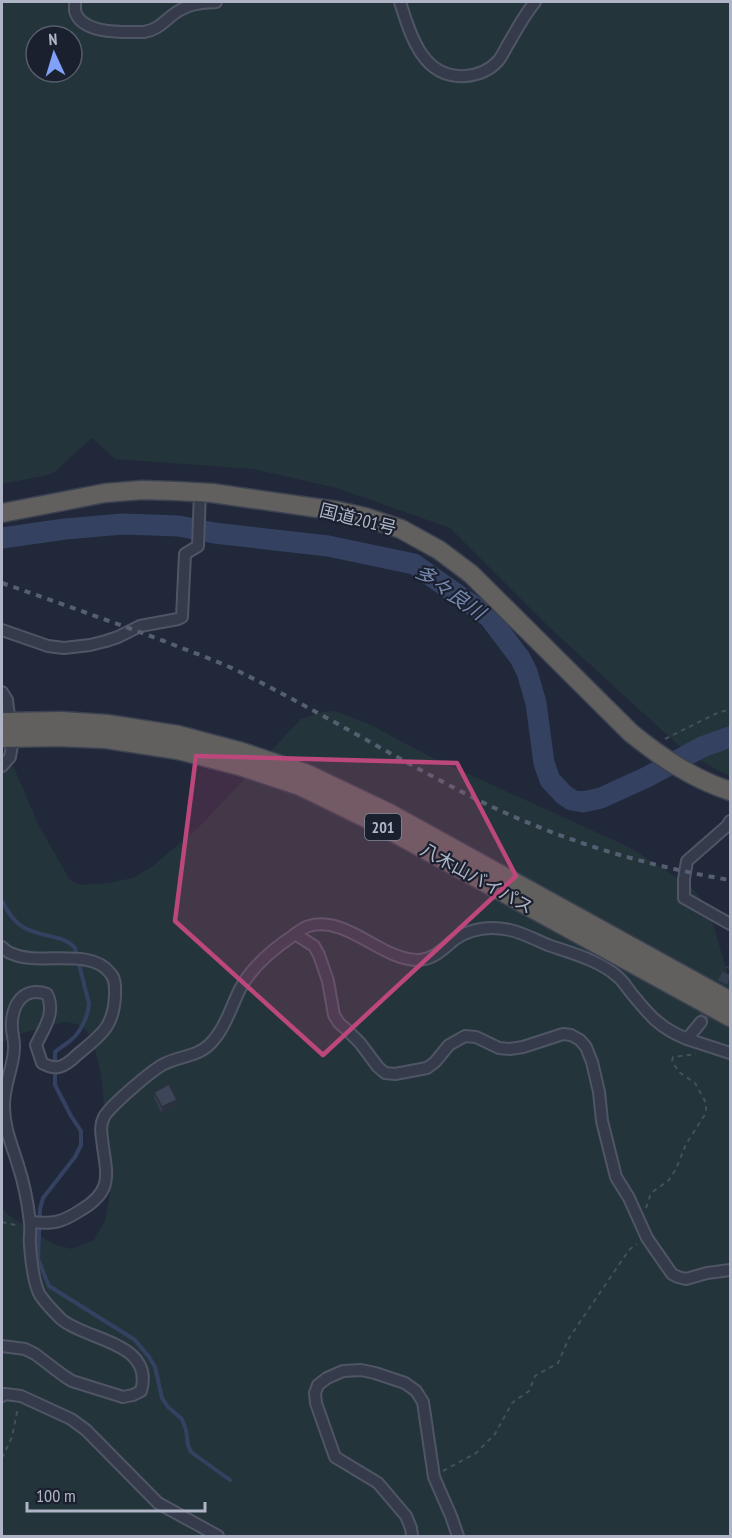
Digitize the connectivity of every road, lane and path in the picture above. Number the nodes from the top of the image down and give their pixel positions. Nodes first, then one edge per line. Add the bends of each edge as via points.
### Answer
1 (75, 2) edge
2 (216, 2) edge
3 (400, 2) edge
4 (535, 2) edge
5 (200, 500) junction
6 (2, 513) edge
7 (2, 630) edge
8 (2, 692) edge
9 (730, 709) edge
10 (5, 719) edge
11 (7, 741) edge
12 (652, 750) junction
13 (2, 766) edge
14 (730, 791) edge
15 (730, 821) edge
16 (730, 924) edge
17 (295, 934) junction
18 (2, 947) edge
19 (730, 1000) edge
20 (730, 1017) edge
21 (700, 1022) tunnel mouth
22 (687, 1039) junction
23 (730, 1053) edge
24 (700, 1054) dead end
25 (635, 1213) junction
26 (2, 1222) edge
27 (30, 1224) junction
28 (647, 1238) junction
29 (730, 1270) edge
30 (2, 1346) edge
31 (2, 1396) edge
32 (23, 1397) junction
33 (2, 1458) edge
34 (434, 1477) junction
35 (218, 1536) edge
36 (412, 1536) edge
37 (458, 1536) edge

1 - 2 street via 75,11 84,24 97,29 144,32 158,28 189,5
3 - 4 street via 409,32 426,61 459,76 483,72 500,59
5 - 6 highway, 国道201号 via 142,490 105,493
5 - 7 street via 198,546 185,554 182,617 140,626 106,642 64,648
5 - 12 highway, 国道201号 via 338,511 401,529 471,574
8 - 10 street via 7,700
9 - 12 path
10 - 19 highway, 八木山バイパス / 201 via 107,724 178,735 305,773 389,813
11 - 13 street via 10,757
11 - 20 highway, 八木山バイパス / 201 via 106,739 240,766 300,786 382,826
12 - 14 highway, 国道201号 via 682,770
15 - 16 street via 687,861 684,879 684,898
17 - 22 street via 308,926 324,924 412,960 428,959 466,932 511,930 608,970 651,1018
17 - 25 street via 314,946 320,955 339,1023 385,1073 427,1068 449,1045 465,1036 510,1049 563,1034 580,1040 592,1062 616,1178
17 - 27 street via 272,950 241,987 223,1027 211,1043 202,1051 156,1069 103,1118 100,1127 107,1179 96,1199 60,1222
18 - 27 street via 15,955 33,958 90,960 101,964 115,982 113,1016 102,1034 59,1067 42,1063 36,1046 51,1011 47,994 29,993 13,1010 14,1057 3,1105
21 - 22 street
22 - 23 street
24 - 25 path via 673,1057 672,1061 679,1072 695,1083 706,1113 669,1180 651,1193 643,1212
25 - 28 street
26 - 27 path via 24,1227
27 - 30 street via 30,1246 40,1294 62,1320 126,1350 138,1360 143,1373 141,1391 123,1397 72,1380 25,1349
28 - 29 street via 678,1277 686,1279
28 - 34 path via 629,1250 569,1338 558,1363 535,1376 529,1391 512,1403 495,1434 476,1453
31 - 32 street
32 - 33 path
32 - 35 street via 86,1430 158,1503
34 - 36 street via 423,1402 405,1383 361,1370 343,1371 318,1385 316,1403 335,1457 378,1483 406,1516
34 - 37 street

